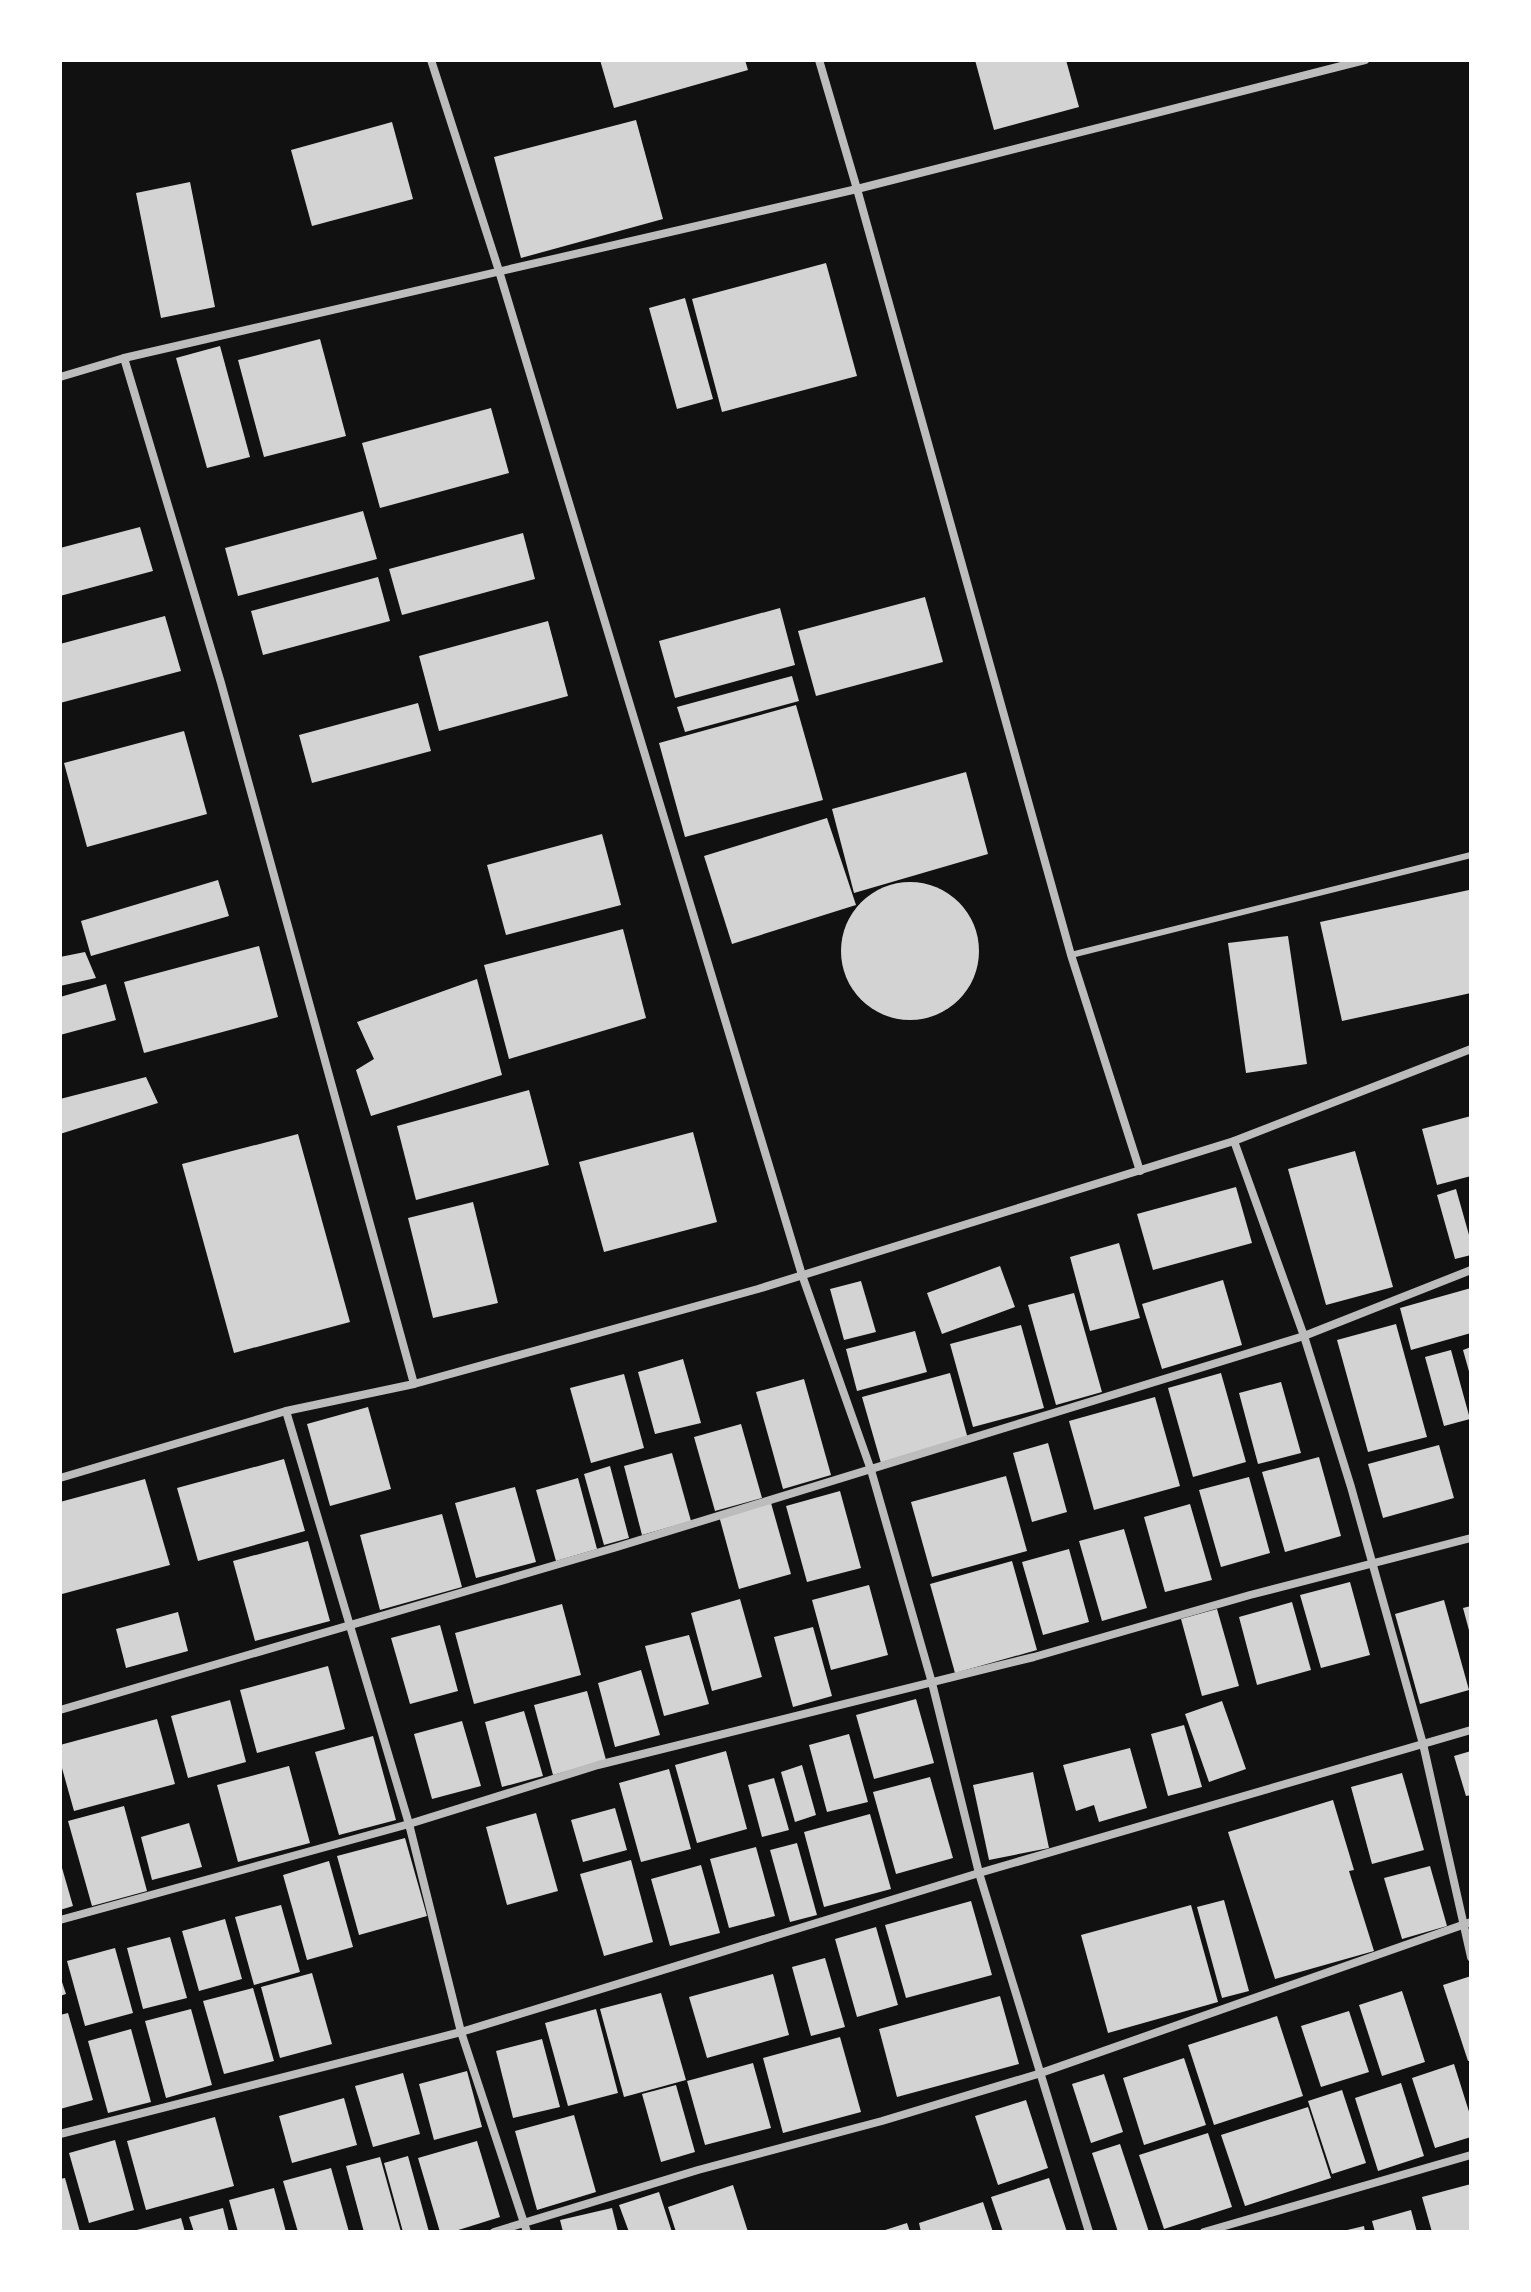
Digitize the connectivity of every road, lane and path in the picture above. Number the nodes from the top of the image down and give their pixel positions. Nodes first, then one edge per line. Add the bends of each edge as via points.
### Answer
1 (431, 60) edge
2 (819, 60) edge
3 (1365, 60) edge
4 (857, 189) junction
5 (499, 271) junction
6 (124, 358) junction
7 (60, 377) edge
8 (1471, 855) edge
9 (1071, 955) junction
10 (1471, 1049) edge
11 (1234, 1141) junction
12 (1140, 1171) junction
13 (1471, 1270) edge
14 (802, 1275) junction
15 (1304, 1336) junction
16 (414, 1384) junction
17 (286, 1411) junction
18 (871, 1470) junction
19 (60, 1478) edge
20 (1471, 1538) edge
21 (1373, 1565) junction
22 (350, 1625) junction
23 (932, 1683) junction
24 (60, 1710) edge
25 (1471, 1730) edge
26 (1423, 1744) junction
27 (409, 1824) junction
28 (979, 1873) junction
29 (60, 1920) edge
30 (1466, 1924) edge
31 (1471, 1957) edge
32 (461, 2032) junction
33 (1038, 2074) junction
34 (60, 2134) edge
35 (1471, 2155) edge
36 (526, 2228) edge
37 (494, 2232) edge
38 (1089, 2232) edge
39 (1204, 2232) edge

1 - 5 street
2 - 4 street
3 - 4 street
4 - 5 street
4 - 9 street
5 - 6 street
5 - 14 street
6 - 7 street
6 - 16 street via 221,683
8 - 9 lane
9 - 12 street
10 - 11 street
11 - 12 street
11 - 15 street
12 - 14 street
13 - 15 street
14 - 16 street
14 - 18 street
15 - 18 street
15 - 21 street
16 - 17 street
17 - 19 street
17 - 22 street
18 - 22 street
18 - 23 street
20 - 21 street
21 - 23 street
21 - 26 street
22 - 24 street
22 - 27 street
23 - 27 street via 598,1765
23 - 28 street
25 - 26 street
26 - 28 street
26 - 30 street
27 - 29 street
27 - 32 street
28 - 32 street
28 - 33 street
30 - 31 street
30 - 33 street
32 - 34 street
32 - 36 street
33 - 36 street via 698,2170
33 - 38 street
35 - 39 street
36 - 37 street

